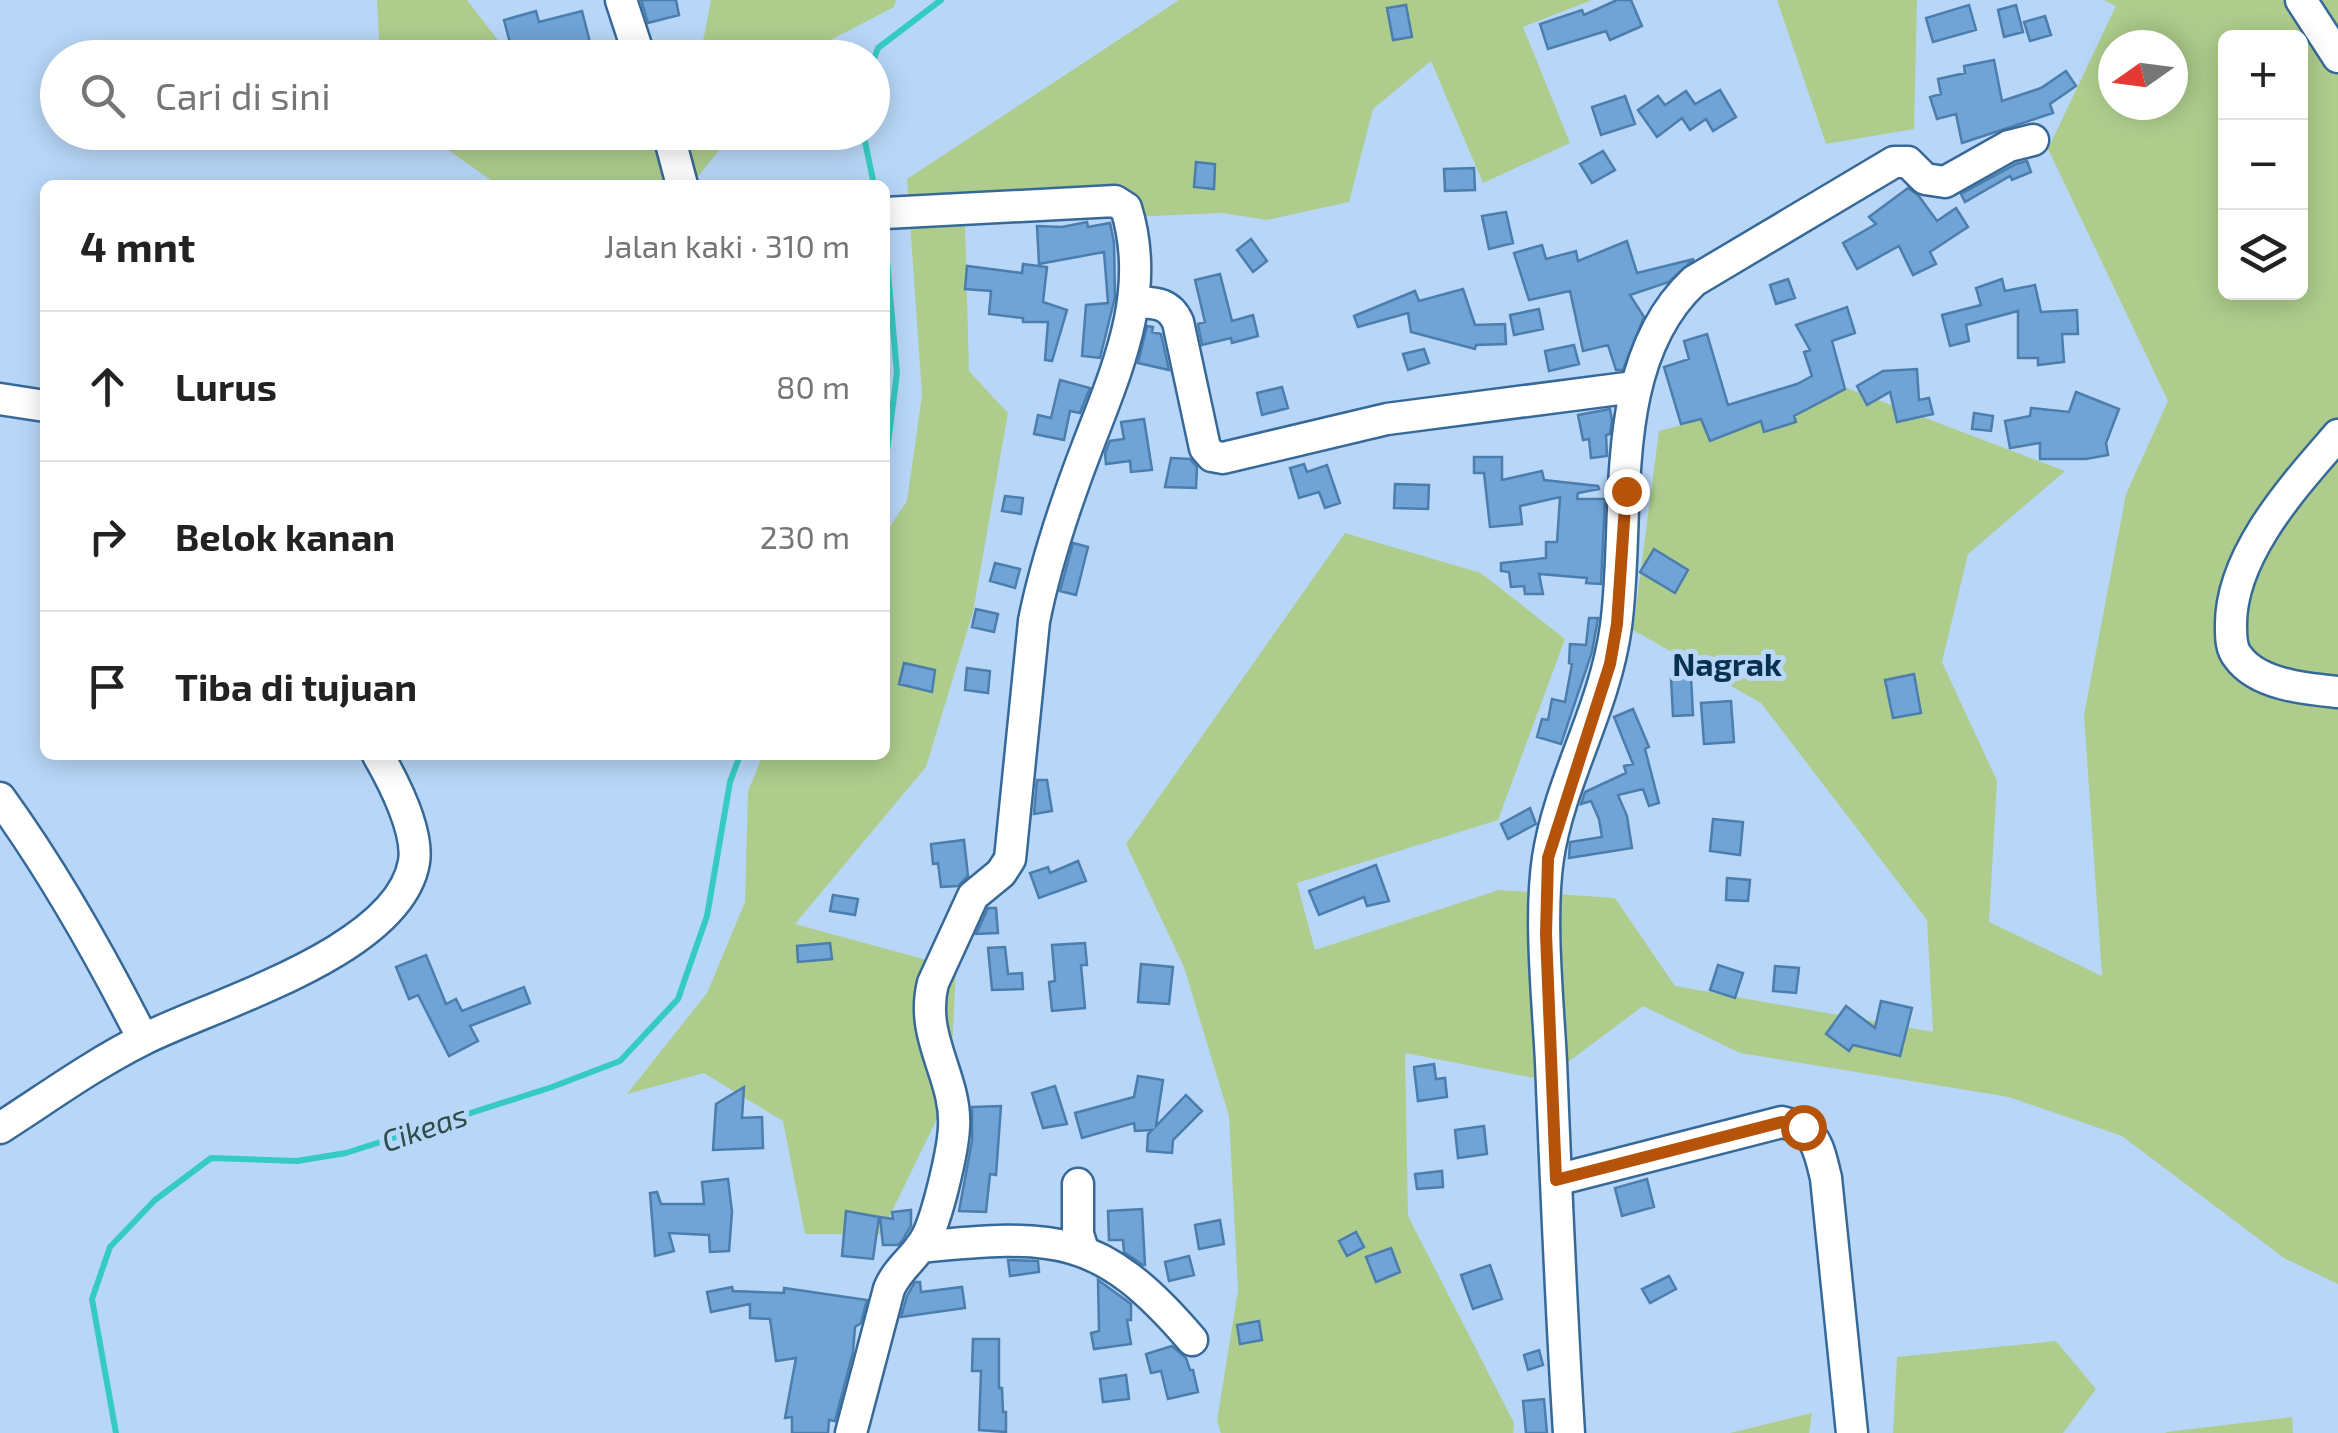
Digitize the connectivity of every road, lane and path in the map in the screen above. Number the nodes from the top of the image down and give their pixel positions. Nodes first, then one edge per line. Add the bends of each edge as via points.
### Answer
1 (621, 0) edge
2 (2301, 0) edge
3 (634, 40) edge
4 (2338, 57) edge
5 (2033, 140) dead end
6 (673, 150) edge
7 (681, 180) edge
8 (891, 213) edge
9 (1134, 302) junction
10 (1634, 386) junction
11 (0, 399) edge
12 (40, 405) edge
13 (2338, 435) edge
14 (2338, 692) edge
15 (381, 760) edge
16 (0, 798) edge
17 (143, 1039) junction
18 (0, 1128) edge
19 (1556, 1180) junction
20 (1078, 1184) dead end
21 (920, 1247) junction
22 (1083, 1250) junction
23 (1192, 1340) dead end
24 (851, 1433) edge
25 (1570, 1433) edge
26 (1852, 1433) edge

1 - 3 street
2 - 4 street
5 - 10 street via 1945,182 1925,180 1908,162 1894,162 1694,280 1669,306
6 - 7 street
8 - 9 street via 1121,203 1132,234
9 - 10 street via 1172,310 1205,448 1222,458 1387,419
9 - 21 street via 1037,606 1010,858 973,896 929,998 954,1126
10 - 19 street via 1610,664 1548,858
11 - 12 street
13 - 14 street via 2266,524 2231,621 2233,650 2249,669
15 - 17 street via 414,862 388,910 318,962
16 - 17 street via 96,949
17 - 18 street
19 - 25 street
19 - 26 street via 1782,1122 1803,1127 1818,1145 1826,1178
20 - 22 street
21 - 22 street via 1050,1241
21 - 24 street via 893,1278
22 - 23 street via 1128,1276

